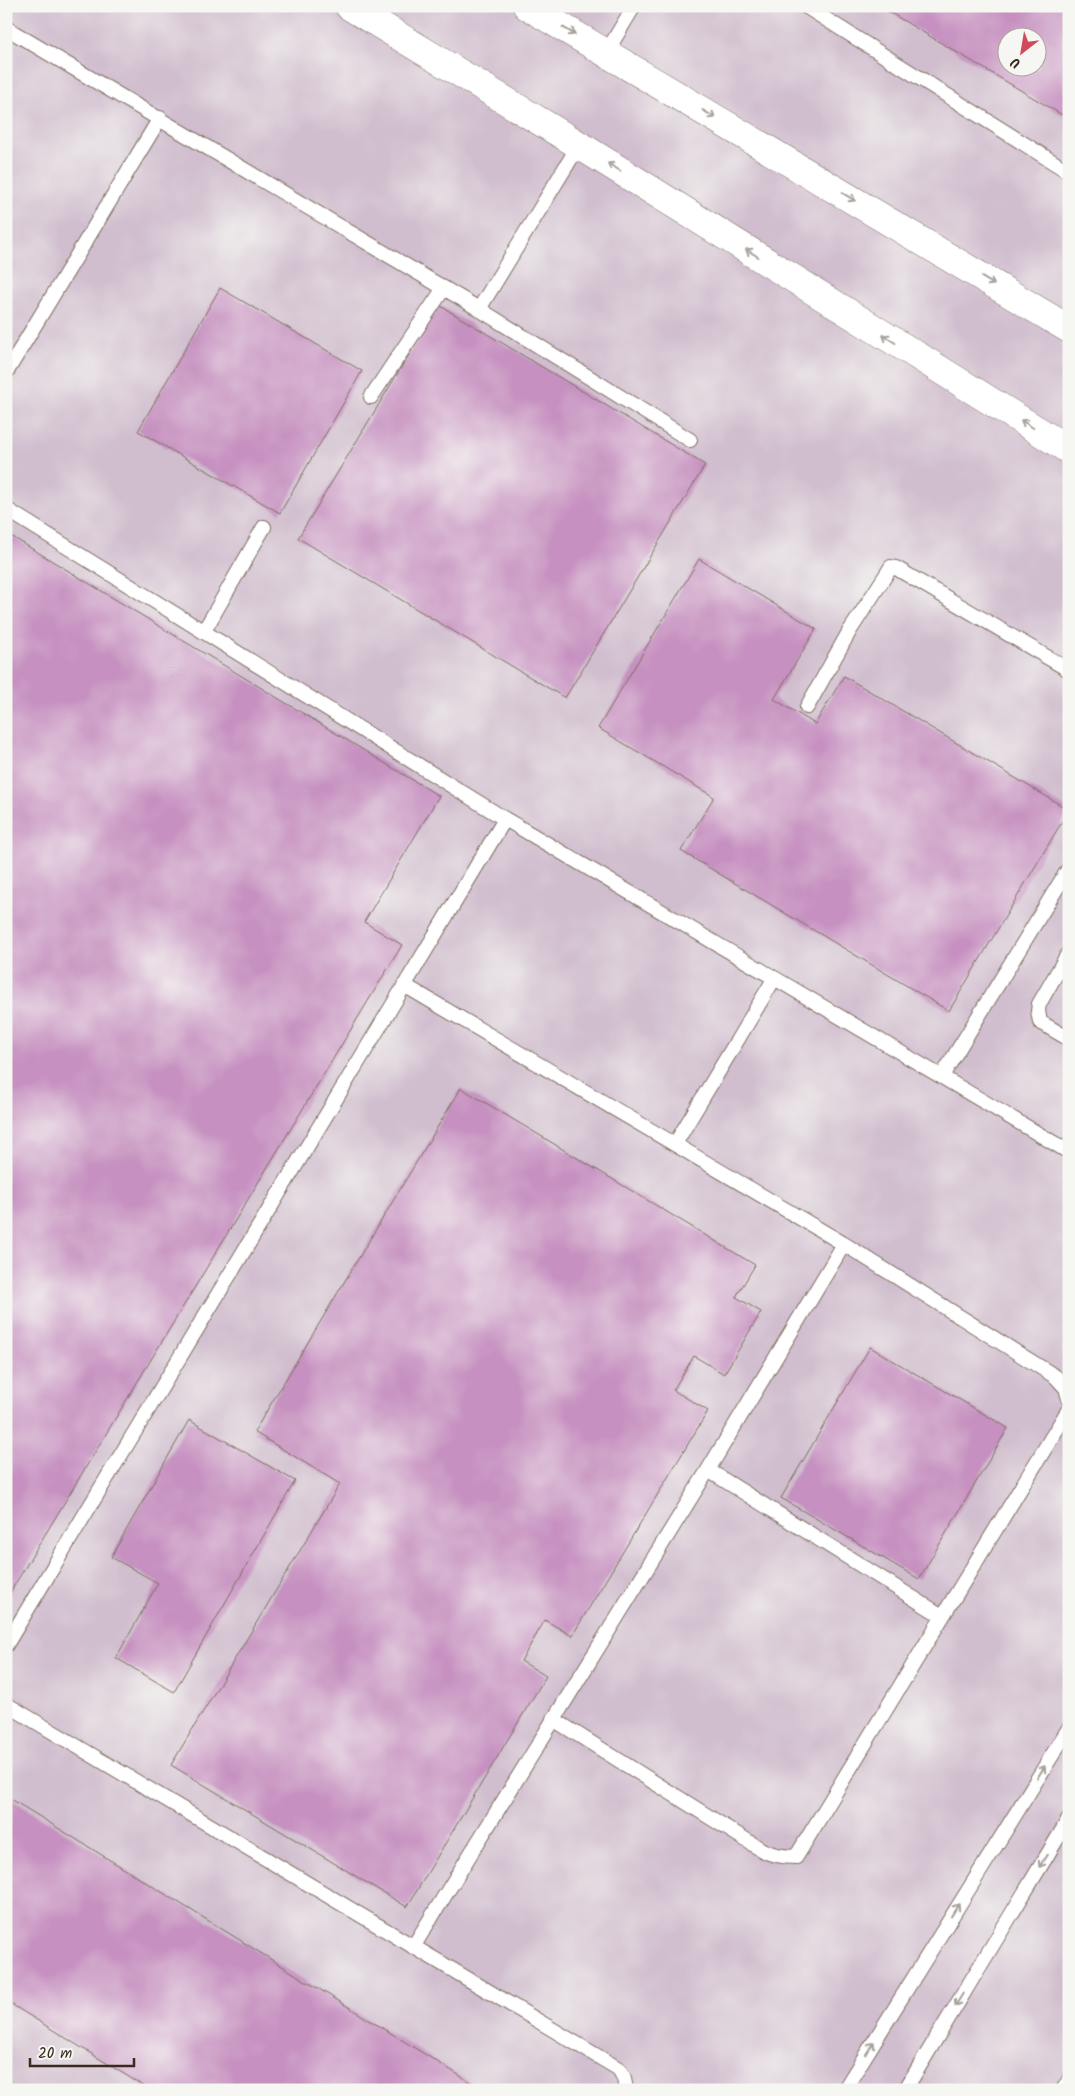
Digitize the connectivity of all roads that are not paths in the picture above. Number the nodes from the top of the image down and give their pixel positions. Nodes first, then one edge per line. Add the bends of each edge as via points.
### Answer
1 (349, 6) edge
2 (527, 6) edge
3 (634, 6) edge
4 (805, 6) edge
5 (6, 28) edge
6 (606, 53) junction
7 (160, 118) junction
8 (579, 145) junction
9 (1069, 172) edge
10 (444, 288) junction
11 (478, 309) junction
12 (1069, 329) edge
13 (6, 373) edge
14 (371, 397) dead end
15 (690, 440) dead end
16 (1069, 450) edge
17 (6, 510) edge
18 (264, 527) dead end
19 (204, 631) junction
20 (1069, 670) edge
21 (807, 707) dead end
22 (505, 819) junction
23 (1069, 868) edge
24 (1069, 952) edge
25 (774, 979) junction
26 (404, 985) junction
27 (1069, 1039) edge
28 (942, 1076) junction
29 (675, 1144) junction
30 (1069, 1152) edge
31 (844, 1244) junction
32 (1069, 1399) edge
33 (1069, 1409) edge
34 (708, 1470) junction
35 (942, 1616) junction
36 (6, 1645) edge
37 (6, 1704) edge
38 (553, 1719) junction
39 (1069, 1728) edge
40 (1069, 1819) edge
41 (413, 1947) junction
42 (1069, 2080) edge
43 (626, 2090) edge
44 (844, 2090) edge
45 (905, 2090) edge
46 (1063, 2090) edge

1 - 8 street
2 -> 6 street
3 - 6 lane
4 - 9 lane
5 - 7 lane
6 -> 12 street
7 - 10 lane
7 - 13 lane
8 - 11 lane
16 -> 8 street
10 - 11 lane
10 - 14 lane
11 - 15 lane
17 - 19 lane
18 - 19 lane
19 - 22 lane
20 - 21 lane via 891,567 849,632
22 - 25 lane
22 - 26 lane
23 - 28 lane
24 - 27 lane via 1038,1011 1040,1022
25 - 28 lane
25 - 29 lane
26 - 29 lane
26 - 36 lane
28 - 30 lane
29 - 31 lane
31 - 32 lane via 1056,1377 1066,1388
31 - 34 lane
33 - 35 lane
34 - 35 lane
34 - 38 lane
35 - 38 lane via 796,1857 784,1858 762,1850
37 - 41 lane
38 - 41 lane
44 -> 39 lane
40 -> 45 lane
41 - 43 lane via 619,2069
42 - 46 lane

